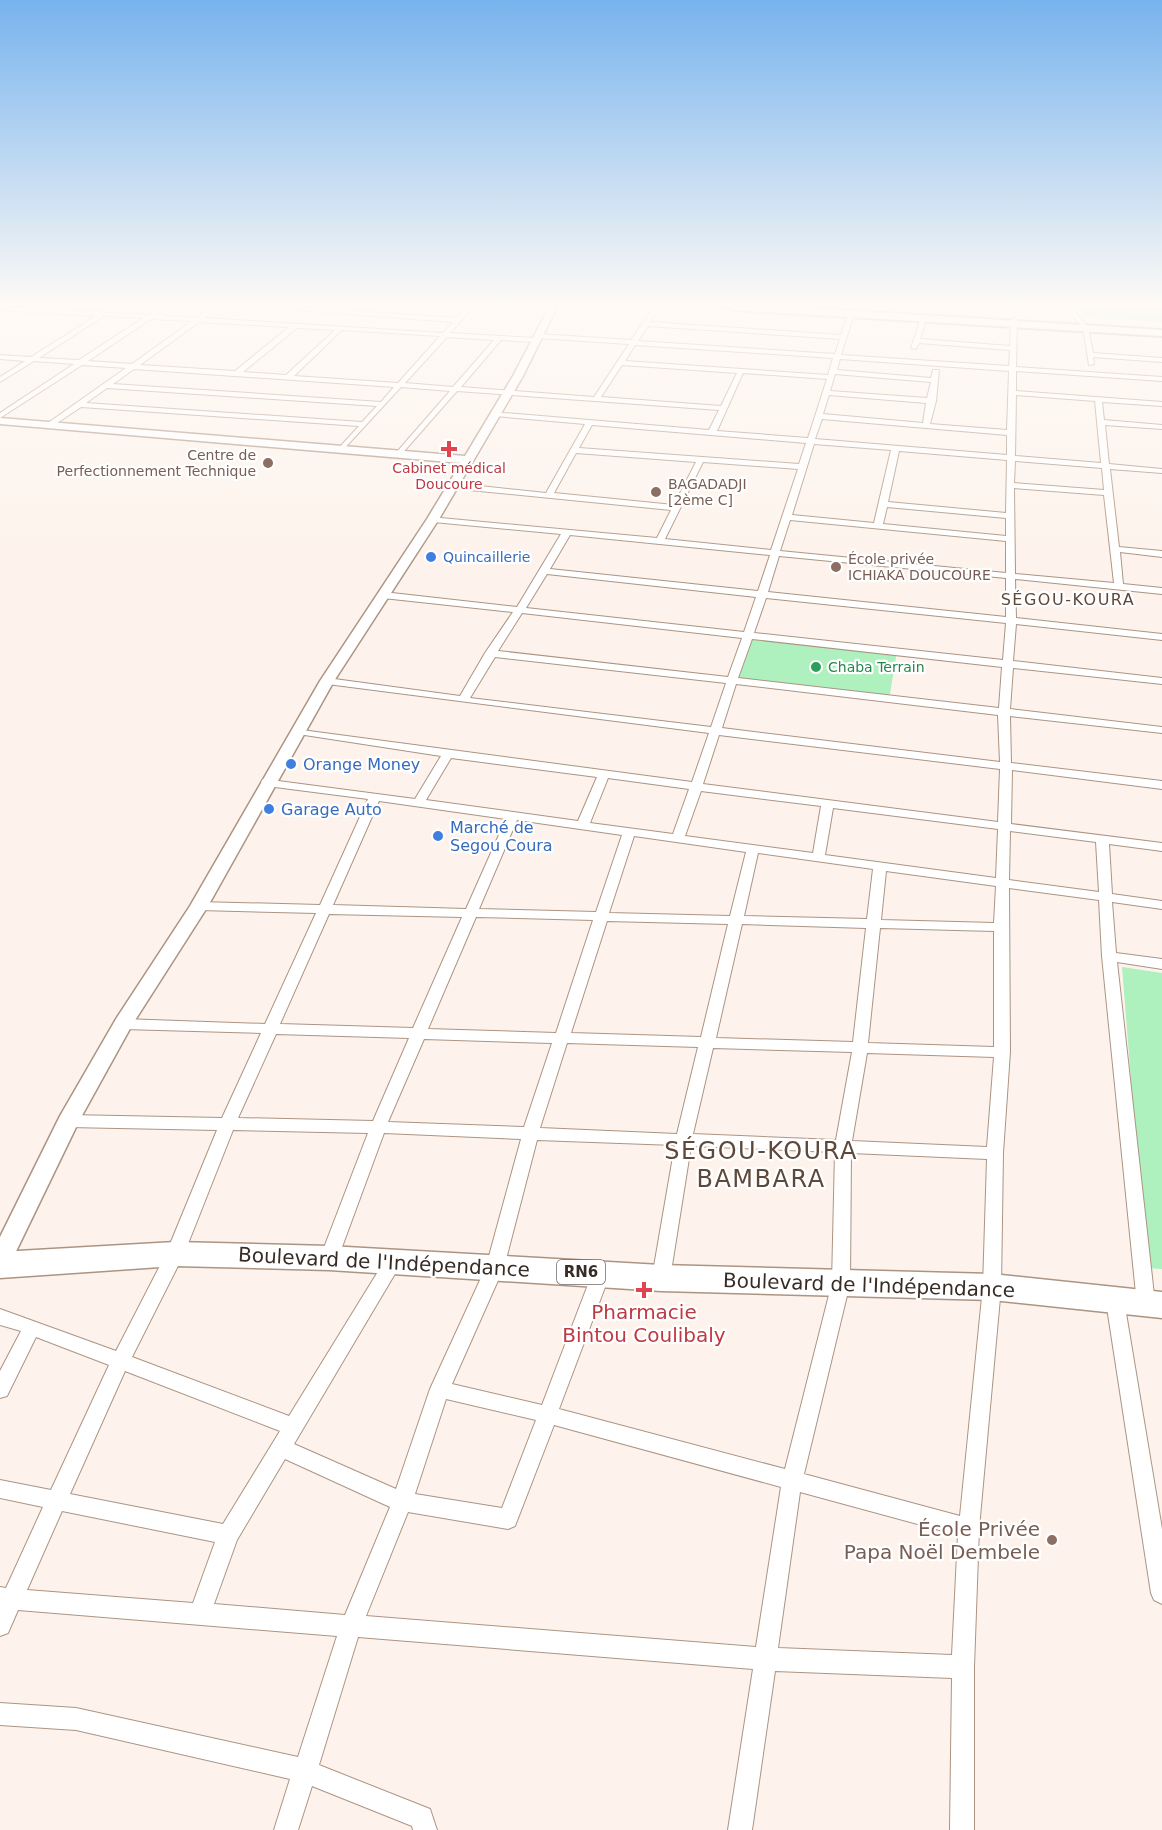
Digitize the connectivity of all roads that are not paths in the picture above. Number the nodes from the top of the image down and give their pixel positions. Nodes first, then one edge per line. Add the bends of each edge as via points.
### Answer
1 (38, 392) edge
2 (97, 392) edge
3 (205, 392) edge
4 (394, 392) edge
5 (451, 392) edge
6 (500, 392) edge
7 (600, 392) edge
8 (731, 392) edge
9 (933, 392) edge
10 (508, 393) junction
11 (827, 393) joint
12 (1012, 393) joint
13 (596, 399) junction
14 (1098, 399) junction
15 (932, 401) junction
16 (384, 404) junction
17 (1162, 404) edge
18 (79, 405) junction
19 (724, 408) junction
20 (495, 414) junction
21 (817, 416) junction
22 (0, 418) edge
23 (1099, 422) junction
24 (589, 423) junction
25 (365, 424) junction
26 (51, 425) junction
27 (926, 425) junction
28 (1162, 427) edge
29 (1012, 433) junction
30 (711, 434) junction
31 (809, 442) junction
32 (895, 449) junction
33 (341, 450) junction
34 (572, 450) junction
35 (399, 455) junction
36 (701, 459) junction
37 (1012, 459) junction
38 (468, 460) junction
39 (1107, 466) junction
40 (800, 467) junction
41 (1162, 471) edge
42 (1010, 484) junction
43 (452, 486) junction
44 (1109, 493) junction
45 (548, 496) junction
46 (882, 504) junction
47 (676, 508) junction
48 (1010, 516) junction
49 (785, 517) junction
50 (433, 519) junction
51 (878, 526) junction
52 (567, 532) junction
53 (1010, 539) junction
54 (660, 542) junction
55 (1114, 549) junction
56 (773, 553) junction
57 (1162, 554) edge
58 (545, 571) junction
59 (1009, 576) junction
60 (1119, 587) junction
61 (1162, 591) edge
62 (762, 594) junction
63 (383, 595) junction
64 (520, 610) junction
65 (1011, 621) junction
66 (748, 635) junction
67 (1162, 637) edge
68 (490, 653) junction
69 (1010, 664) junction
70 (327, 681) junction
71 (1162, 681) edge
72 (733, 682) junction
73 (463, 700) junction
74 (1004, 713) junction
75 (1162, 730) edge
76 (298, 731) junction
77 (714, 731) junction
78 (448, 754) junction
79 (1006, 766) junction
80 (604, 774) junction
81 (267, 782) junction
82 (1162, 785) edge
83 (696, 786) junction
84 (375, 797) junction
85 (418, 803) junction
86 (828, 803) junction
87 (513, 816) junction
88 (582, 826) junction
89 (1004, 826) junction
90 (629, 832) junction
91 (678, 839) junction
92 (1102, 839) junction
93 (1162, 847) edge
94 (753, 849) junction
95 (818, 858) junction
96 (880, 866) junction
97 (1002, 883) junction
98 (1106, 897) junction
99 (1162, 905) edge
100 (199, 906) junction
101 (324, 910) junction
102 (471, 914) junction
103 (601, 917) junction
104 (737, 921) junction
105 (873, 924) junction
106 (1001, 927) junction
107 (1109, 956) junction
108 (1162, 964) edge
109 (123, 1024) junction
110 (271, 1028) junction
111 (419, 1034) junction
112 (562, 1038) junction
113 (707, 1043) junction
114 (860, 1047) junction
115 (1002, 1052) junction
116 (68, 1121) junction
117 (228, 1123) junction
118 (378, 1127) junction
119 (531, 1134) junction
120 (684, 1140) junction
121 (843, 1146) junction
122 (995, 1154) junction
123 (176, 1254) junction
124 (329, 1258) junction
125 (393, 1262) junction
126 (0, 1263) edge
127 (495, 1267) junction
128 (601, 1274) junction
129 (661, 1278) junction
130 (841, 1283) junction
131 (992, 1287) junction
132 (1115, 1301) junction
133 (1154, 1304) edge
134 (0, 1317) edge
135 (32, 1327) junction
136 (120, 1361) junction
137 (440, 1389) junction
138 (0, 1390) edge
139 (549, 1415) junction
140 (294, 1427) junction
141 (281, 1448) junction
142 (792, 1480) junction
143 (0, 1489) edge
144 (1154, 1499) edge
145 (56, 1500) junction
146 (402, 1502) junction
147 (969, 1528) junction
148 (228, 1535) junction
149 (1162, 1593) edge
150 (6, 1598) edge
151 (200, 1612) junction
152 (0, 1625) edge
153 (351, 1626) junction
154 (765, 1659) junction
155 (963, 1667) junction
156 (0, 1714) edge
157 (303, 1770) junction
158 (286, 1830) edge
159 (425, 1830) edge
160 (740, 1830) edge
161 (962, 1830) edge

1 - 22 street
2 - 18 street
3 - 16 street
4 - 16 street
5 - 35 street
6 - 10 street
7 - 13 street
8 - 19 street
9 - 15 street
10 - 13 street
10 - 20 street
11 - 15 street
11 - 21 street
12 - 14 street
12 - 29 street
13 - 19 street
14 - 17 street
14 - 23 street
15 - 27 street
16 - 25 street
18 - 25 street
18 - 26 street
19 - 30 street
20 - 24 street
20 - 38 street
21 - 27 street
21 - 31 street
22 - 26 street
23 - 28 street
23 - 39 street
24 - 30 street
24 - 34 street
25 - 33 street
26 - 33 street
27 - 29 street
29 - 37 street
30 - 31 street
31 - 32 street
31 - 40 street
32 - 37 street
32 - 46 street
33 - 35 street
34 - 36 street
34 - 45 street
35 - 38 street
36 - 40 street
36 - 47 street
37 - 39 street
37 - 42 street
38 - 43 street
39 - 41 street
39 - 44 street
40 - 49 street
42 - 44 street
42 - 48 street
43 - 45 street
43 - 50 street
44 - 55 street
45 - 47 street
46 - 48 street
46 - 51 street
47 - 54 street
48 - 53 street
49 - 51 street
49 - 56 street
50 - 52 street
50 - 63 street
51 - 53 street
52 - 54 street
52 - 58 street
53 - 59 street
54 - 56 street
55 - 57 street
55 - 60 street
56 - 59 street
56 - 62 street
58 - 62 street
58 - 64 street
59 - 60 street
59 - 65 street
60 - 61 street
62 - 65 street
62 - 66 street
63 - 64 street
63 - 70 street
64 - 66 street
64 - 68 street
65 - 67 street
65 - 69 street
66 - 69 street
66 - 72 street
68 - 72 street
68 - 73 street
69 - 71 street
69 - 74 street
70 - 73 street
70 - 76 street
72 - 74 street
72 - 77 street
73 - 77 street
74 - 75 street
74 - 79 street
76 - 78 street
76 - 81 street
77 - 79 street
77 - 83 street
78 - 80 street
78 - 85 street
79 - 82 street
79 - 89 street
80 - 83 street
80 - 88 street
81 - 84 street
81 - 100 street
83 - 86 street
83 - 91 street
84 - 85 street
84 - 101 street
85 - 87 street
86 - 89 street
86 - 95 street
87 - 88 street
87 - 102 street
88 - 90 street
89 - 92 street
89 - 97 street
90 - 91 street
90 - 103 street
91 - 94 street
92 - 93 street
92 - 98 street
94 - 95 street
94 - 104 street
95 - 96 street
96 - 97 street
96 - 105 street
97 - 98 street
97 - 106 street
98 - 99 street
98 - 107 street
100 - 101 street
100 - 109 street
101 - 102 street
101 - 110 street
102 - 103 street
102 - 111 street
103 - 104 street
103 - 112 street
104 - 105 street
104 - 113 street
105 - 106 street
105 - 114 street
106 - 115 street
107 - 108 street
107 - 133 street
109 - 110 street
109 - 116 street
110 - 111 street
110 - 117 street
111 - 112 street
111 - 118 street
112 - 113 street
112 - 119 street
113 - 114 street
113 - 120 street
114 - 115 street
114 - 121 street
115 - 122 street
116 - 117 street
116 - 126 street
117 - 118 street
117 - 123 street
118 - 119 street
118 - 124 street
119 - 120 street
119 - 127 street
120 - 121 street
120 - 129 street
121 - 122 street
121 - 130 street
122 - 131 street
123 - 124 highway, Boulevard de l'Indépendance / RN6
123 - 126 highway, Boulevard de l'Indépendance / RN6
123 - 136 street
124 - 125 highway, Boulevard de l'Indépendance / RN6
125 - 127 highway, Boulevard de l'Indépendance / RN6
125 - 140 street
127 - 128 highway, Boulevard de l'Indépendance / RN6
127 - 137 street
128 - 129 highway, Boulevard de l'Indépendance / RN6
128 - 139 street
129 - 130 highway, Boulevard de l'Indépendance / RN6
130 - 131 highway, Boulevard de l'Indépendance / RN6
130 - 142 street
131 - 132 highway, Boulevard de l'Indépendance / RN6
131 - 147 street
132 - 133 highway, Boulevard de l'Indépendance / RN6
132 - 144 street
134 - 135 street
135 - 136 street
135 - 138 street
136 - 140 street
136 - 145 street
137 - 139 street
137 - 146 street
139 - 142 street
139 - 146 street via 508,1519
140 - 141 street
141 - 146 street
141 - 148 street
142 - 147 street
142 - 154 street
143 - 145 street
144 - 149 street
145 - 148 street
145 - 150 street
146 - 153 street
147 - 155 street
148 - 151 street
150 - 151 street
150 - 152 street
151 - 153 street
153 - 154 street
153 - 157 street
154 - 155 street
154 - 160 street
155 - 161 street
156 - 157 street via 76,1719
157 - 158 street
157 - 159 street via 421,1818

